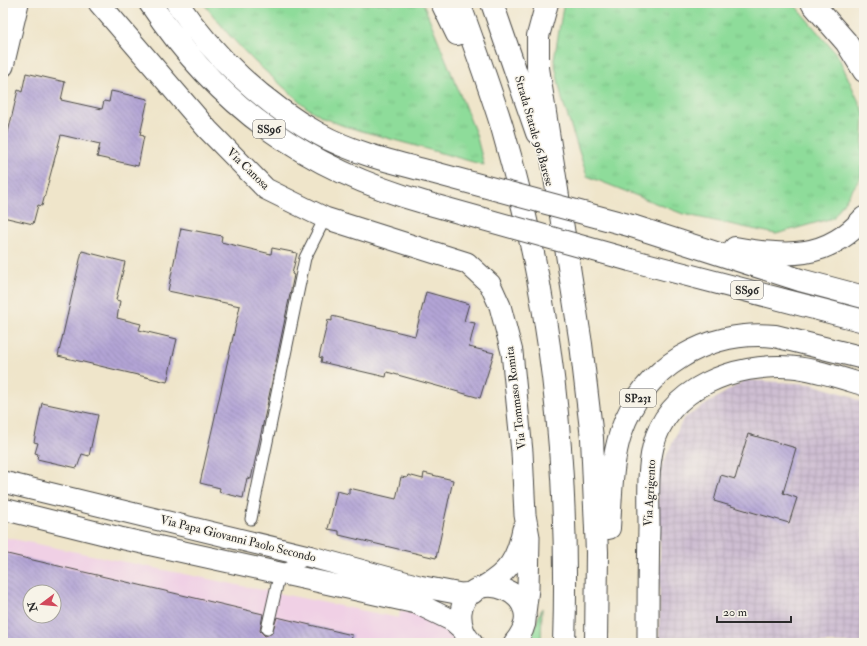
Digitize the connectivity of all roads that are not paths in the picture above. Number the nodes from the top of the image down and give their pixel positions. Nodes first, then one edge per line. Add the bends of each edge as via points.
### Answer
1 (18, 3) edge
2 (99, 3) edge
3 (150, 3) edge
4 (177, 3) edge
5 (442, 3) edge
6 (459, 3) edge
7 (492, 3) edge
8 (546, 3) edge
9 (812, 3) edge
10 (3, 66) edge
11 (864, 71) edge
12 (502, 126) junction
13 (325, 218) junction
14 (864, 218) edge
15 (664, 236) junction
16 (567, 261) junction
17 (490, 284) joint
18 (864, 297) edge
19 (864, 321) edge
20 (864, 358) edge
21 (864, 385) edge
22 (3, 482) edge
23 (3, 509) edge
24 (525, 515) junction
25 (251, 519) dead end
26 (312, 557) junction
27 (280, 572) junction
28 (478, 590) junction
29 (525, 613) junction
30 (267, 629) dead end
31 (469, 639) edge
32 (514, 643) edge
33 (564, 643) edge
34 (597, 643) edge
35 (648, 643) edge

1 - 10 street
2 - 13 street, Via Canosa via 208,130 266,189
3 - 19 main road, SS96, bridge via 197,65 231,98 267,128 305,154 344,174 426,203
4 - 15 main road, SS96, bridge via 237,73 272,102 319,134 348,147 431,172
5 - 12 main road
6 - 12 main road
7 - 16 main road, Strada Statale 96 Barese via 537,134
8 - 16 main road via 538,36 538,68
9 - 11 main road via 836,29
12 - 33 main road via 533,252 550,349 565,517
13 - 17 street, Via Canosa via 467,263
13 - 25 lane via 305,258
14 - 15 main road, SS96 via 847,234 831,244 793,254 758,252
15 - 18 main road, SS96 via 785,275
16 - 34 main road, SP231 via 581,344 592,438 597,552
17 - 24 street, Via Tommaso Romita via 500,306 512,352 522,452
20 - 34 main road, SP231 via 775,336 747,335 721,339 698,347 678,358 654,378 632,406 618,440
21 - 35 street, Via Agrigento via 792,367 762,366 716,379 693,391 675,405 653,446 649,474
22 - 26 street, Via Papa Giovanni Paolo Secondo
23 - 27 street, Via Papa Giovanni Paolo Secondo via 120,538
24 - 28 street, Via Tommaso Romita via 517,554 509,568
24 - 29 street, Via Tommaso Romita via 530,558
26 - 27 lane
26 - 28 street, Via Papa Giovanni Paolo Secondo via 419,586 461,594
27 - 30 lane
27 - 31 street, Via Papa Giovanni Paolo Secondo via 416,603 453,621
28 - 29 street, Via Papa Giovanni Paolo Secondo via 494,585 505,588 522,602
28 - 31 street via 466,600 460,619
29 - 32 street, Via Tommaso Romita via 525,625

